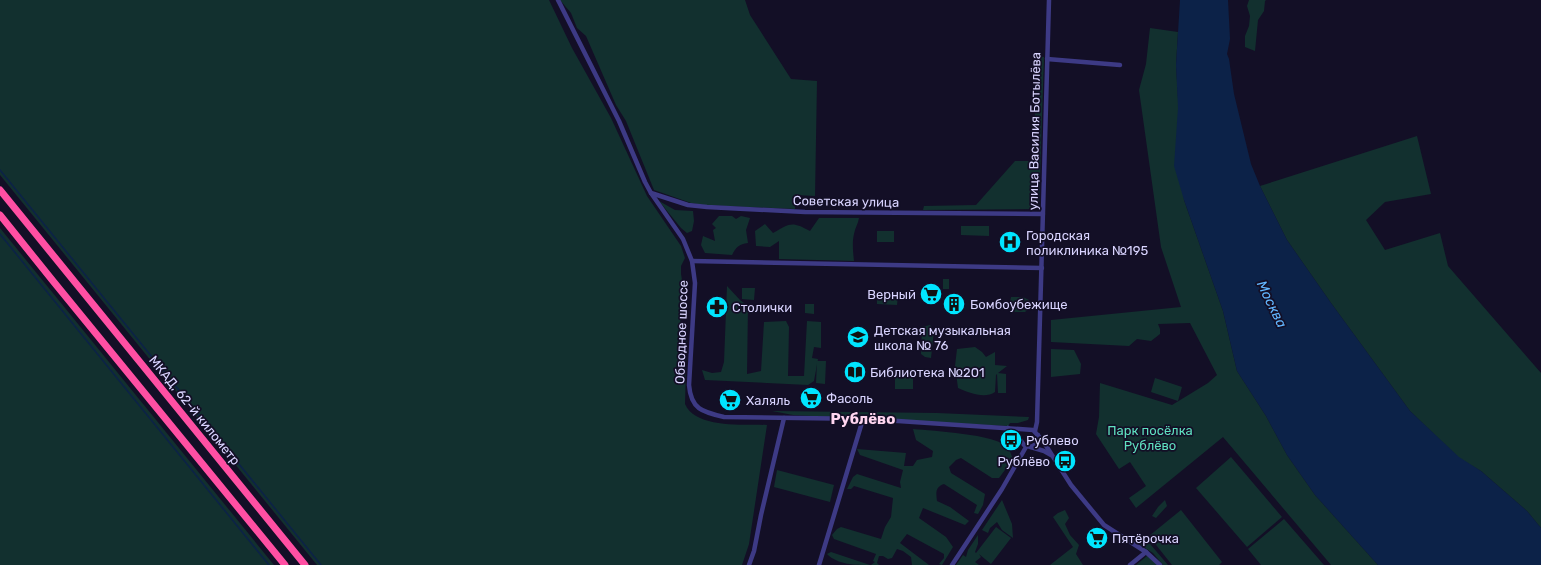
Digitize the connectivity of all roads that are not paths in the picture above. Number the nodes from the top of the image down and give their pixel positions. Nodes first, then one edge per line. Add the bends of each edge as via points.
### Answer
1 (558, 0) edge
2 (1049, 0) edge
3 (1047, 59) junction
4 (1120, 65) dead end
5 (0, 190) edge
6 (651, 193) junction
7 (1043, 214) junction
8 (0, 215) edge
9 (692, 261) junction
10 (1042, 268) junction
11 (784, 418) junction
12 (863, 419) junction
13 (1007, 428) junction
14 (1028, 429) junction
15 (1037, 433) junction
16 (1021, 441) junction
17 (1028, 447) junction
18 (1054, 458) junction
19 (1146, 552) junction
20 (286, 565) edge
21 (306, 565) edge
22 (749, 565) edge
23 (819, 565) edge
24 (952, 565) edge
25 (1130, 565) edge
26 (1160, 565) edge

1 - 6 street, Обводное шоссе via 619,121
2 - 3 street, улица Василия Ботылёва
3 - 4 street
3 - 7 street, улица Василия Ботылёва
5 - 21 highway, МКАД, 62-й километр
6 - 7 street, Советская улица via 688,205 707,207 805,212
6 - 9 street, Обводное шоссе via 683,239
7 - 10 street, улица Василия Ботылёва
8 - 20 highway
9 - 10 street
9 - 11 street, Обводное шоссе via 695,283 690,385 692,400 699,409 724,417
10 - 15 street, улица Василия Ботылёва
11 - 12 street, Обводное шоссе
11 - 22 street
12 - 13 street, Обводное шоссе
12 - 23 street
13 - 14 street, Обводное шоссе
13 - 16 street via 1017,434
14 - 15 street
14 - 16 street via 1022,434
15 - 17 street via 1038,443
15 - 18 street
16 - 17 street
17 - 18 street via 1044,451
17 - 24 street
18 - 19 street via 1071,485 1104,525
19 - 25 street
19 - 26 street

